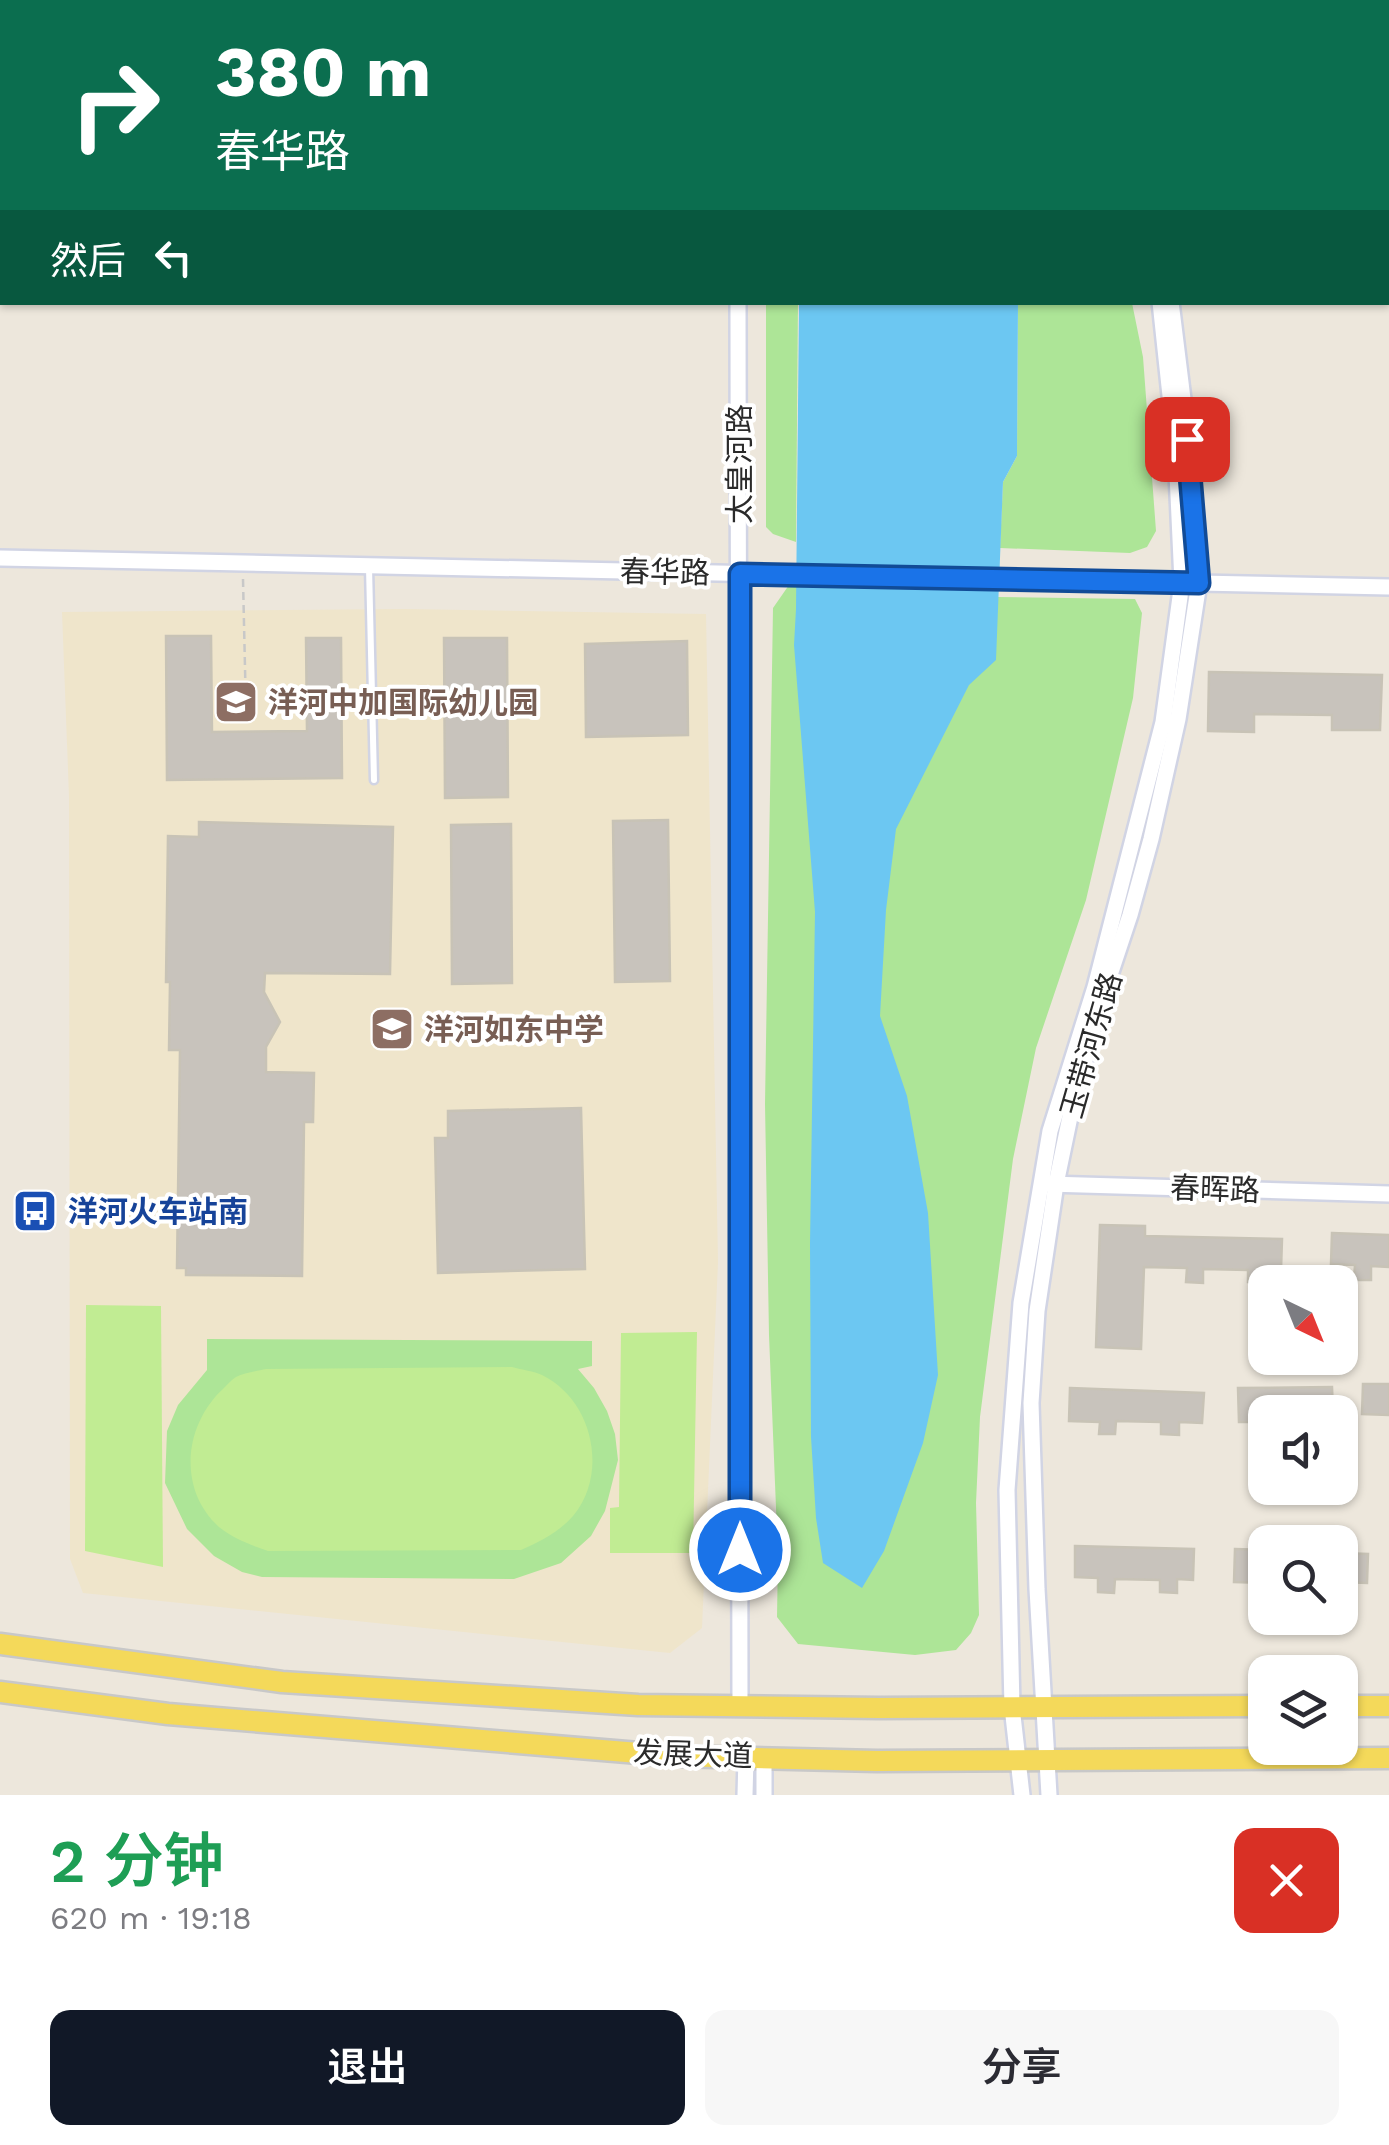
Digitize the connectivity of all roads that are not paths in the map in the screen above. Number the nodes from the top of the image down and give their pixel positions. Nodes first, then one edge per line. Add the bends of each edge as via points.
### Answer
1 (738, 305) edge
2 (1160, 305) edge
3 (1171, 305) edge
4 (0, 558) edge
5 (369, 566) junction
6 (740, 574) junction
7 (1182, 582) junction
8 (1199, 583) junction
9 (1389, 587) edge
10 (374, 780) dead end
11 (1049, 1184) junction
12 (1389, 1194) edge
13 (0, 1644) edge
14 (0, 1692) edge
15 (740, 1706) junction
16 (1248, 1706) edge
17 (1358, 1706) edge
18 (1389, 1706) edge
19 (1012, 1707) junction
20 (1044, 1707) junction
21 (755, 1757) junction
22 (1389, 1758) edge
23 (1017, 1760) junction
24 (1047, 1760) junction
25 (745, 1795) edge
26 (764, 1795) edge
27 (1022, 1795) edge
28 (1049, 1795) edge

1 - 6 street, 太皇河路
2 - 7 street, 玉带河东路
3 - 8 street, 玉带河东路
4 - 5 street, 春华路
5 - 6 street, 春华路
5 - 10 lane
6 - 7 street, 春华路
6 - 15 street, 太皇河路
7 - 8 street, 春华路
7 - 11 street, 玉带河东路 via 1162,722 1095,987 1050,1131
8 - 9 street, 春华路
8 - 11 street, 玉带河东路 via 1151,839
11 - 12 street, 春晖路
11 - 19 street, 玉带河东路 via 1021,1304 1008,1490
11 - 20 street, 玉带河东路 via 1031,1403
13 - 15 main road, 发展大道 via 282,1682
14 - 21 main road, 发展大道 via 188,1716
15 - 19 main road, 发展大道
16 - 20 main road, 发展大道
17 - 18 main road
19 - 20 main road, 发展大道
19 - 23 street, 玉带河东路
20 - 24 street, 玉带河东路
21 - 23 main road, 发展大道
21 - 25 street
21 - 26 street
22 - 24 main road, 发展大道
23 - 24 main road, 发展大道
23 - 27 street, 玉带河东路
24 - 28 street, 玉带河东路

